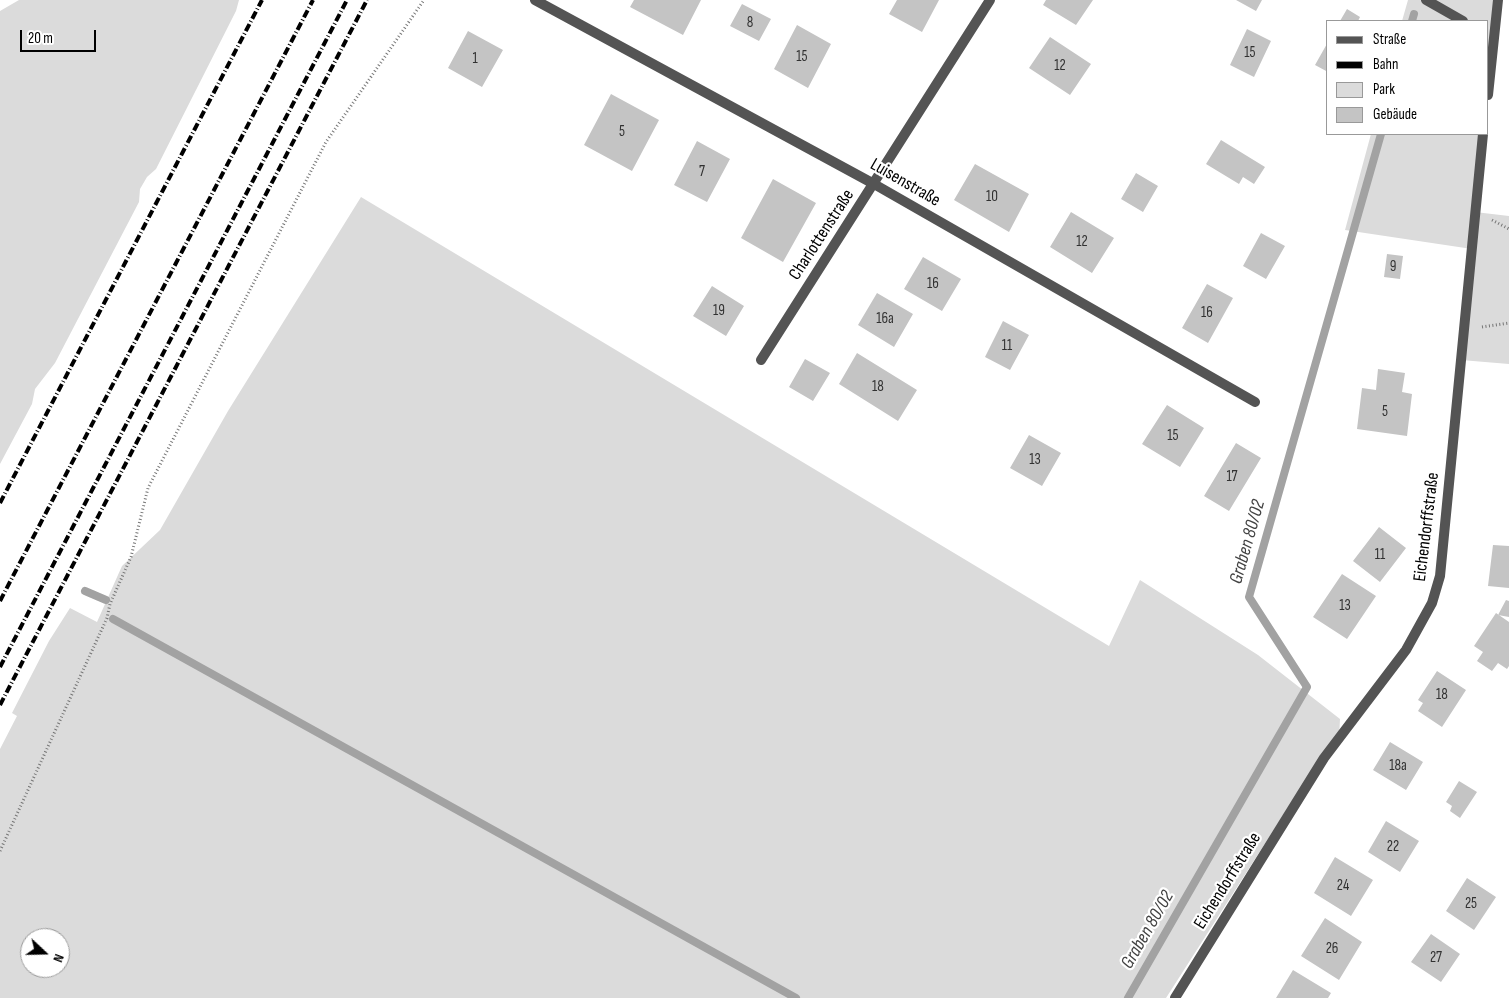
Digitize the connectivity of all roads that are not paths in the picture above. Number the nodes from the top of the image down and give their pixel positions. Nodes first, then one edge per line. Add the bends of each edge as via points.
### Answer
1 (535, 0) edge
2 (990, 0) edge
3 (1426, 0) edge
4 (1498, 0) edge
5 (1461, 20) edge
6 (1491, 37) edge
7 (1489, 76) edge
8 (1483, 135) edge
9 (874, 184) junction
10 (761, 360) dead end
11 (1254, 402) dead end
12 (1175, 998) edge

1 - 9 street, Luisenstraße
2 - 9 street, Charlottenstraße
3 - 5 street
4 - 6 street
6 - 7 street
8 - 12 street, Eichendorffstraße via 1440,576 1432,603 1406,650 1324,758
9 - 10 street, Charlottenstraße
9 - 11 street, Luisenstraße

